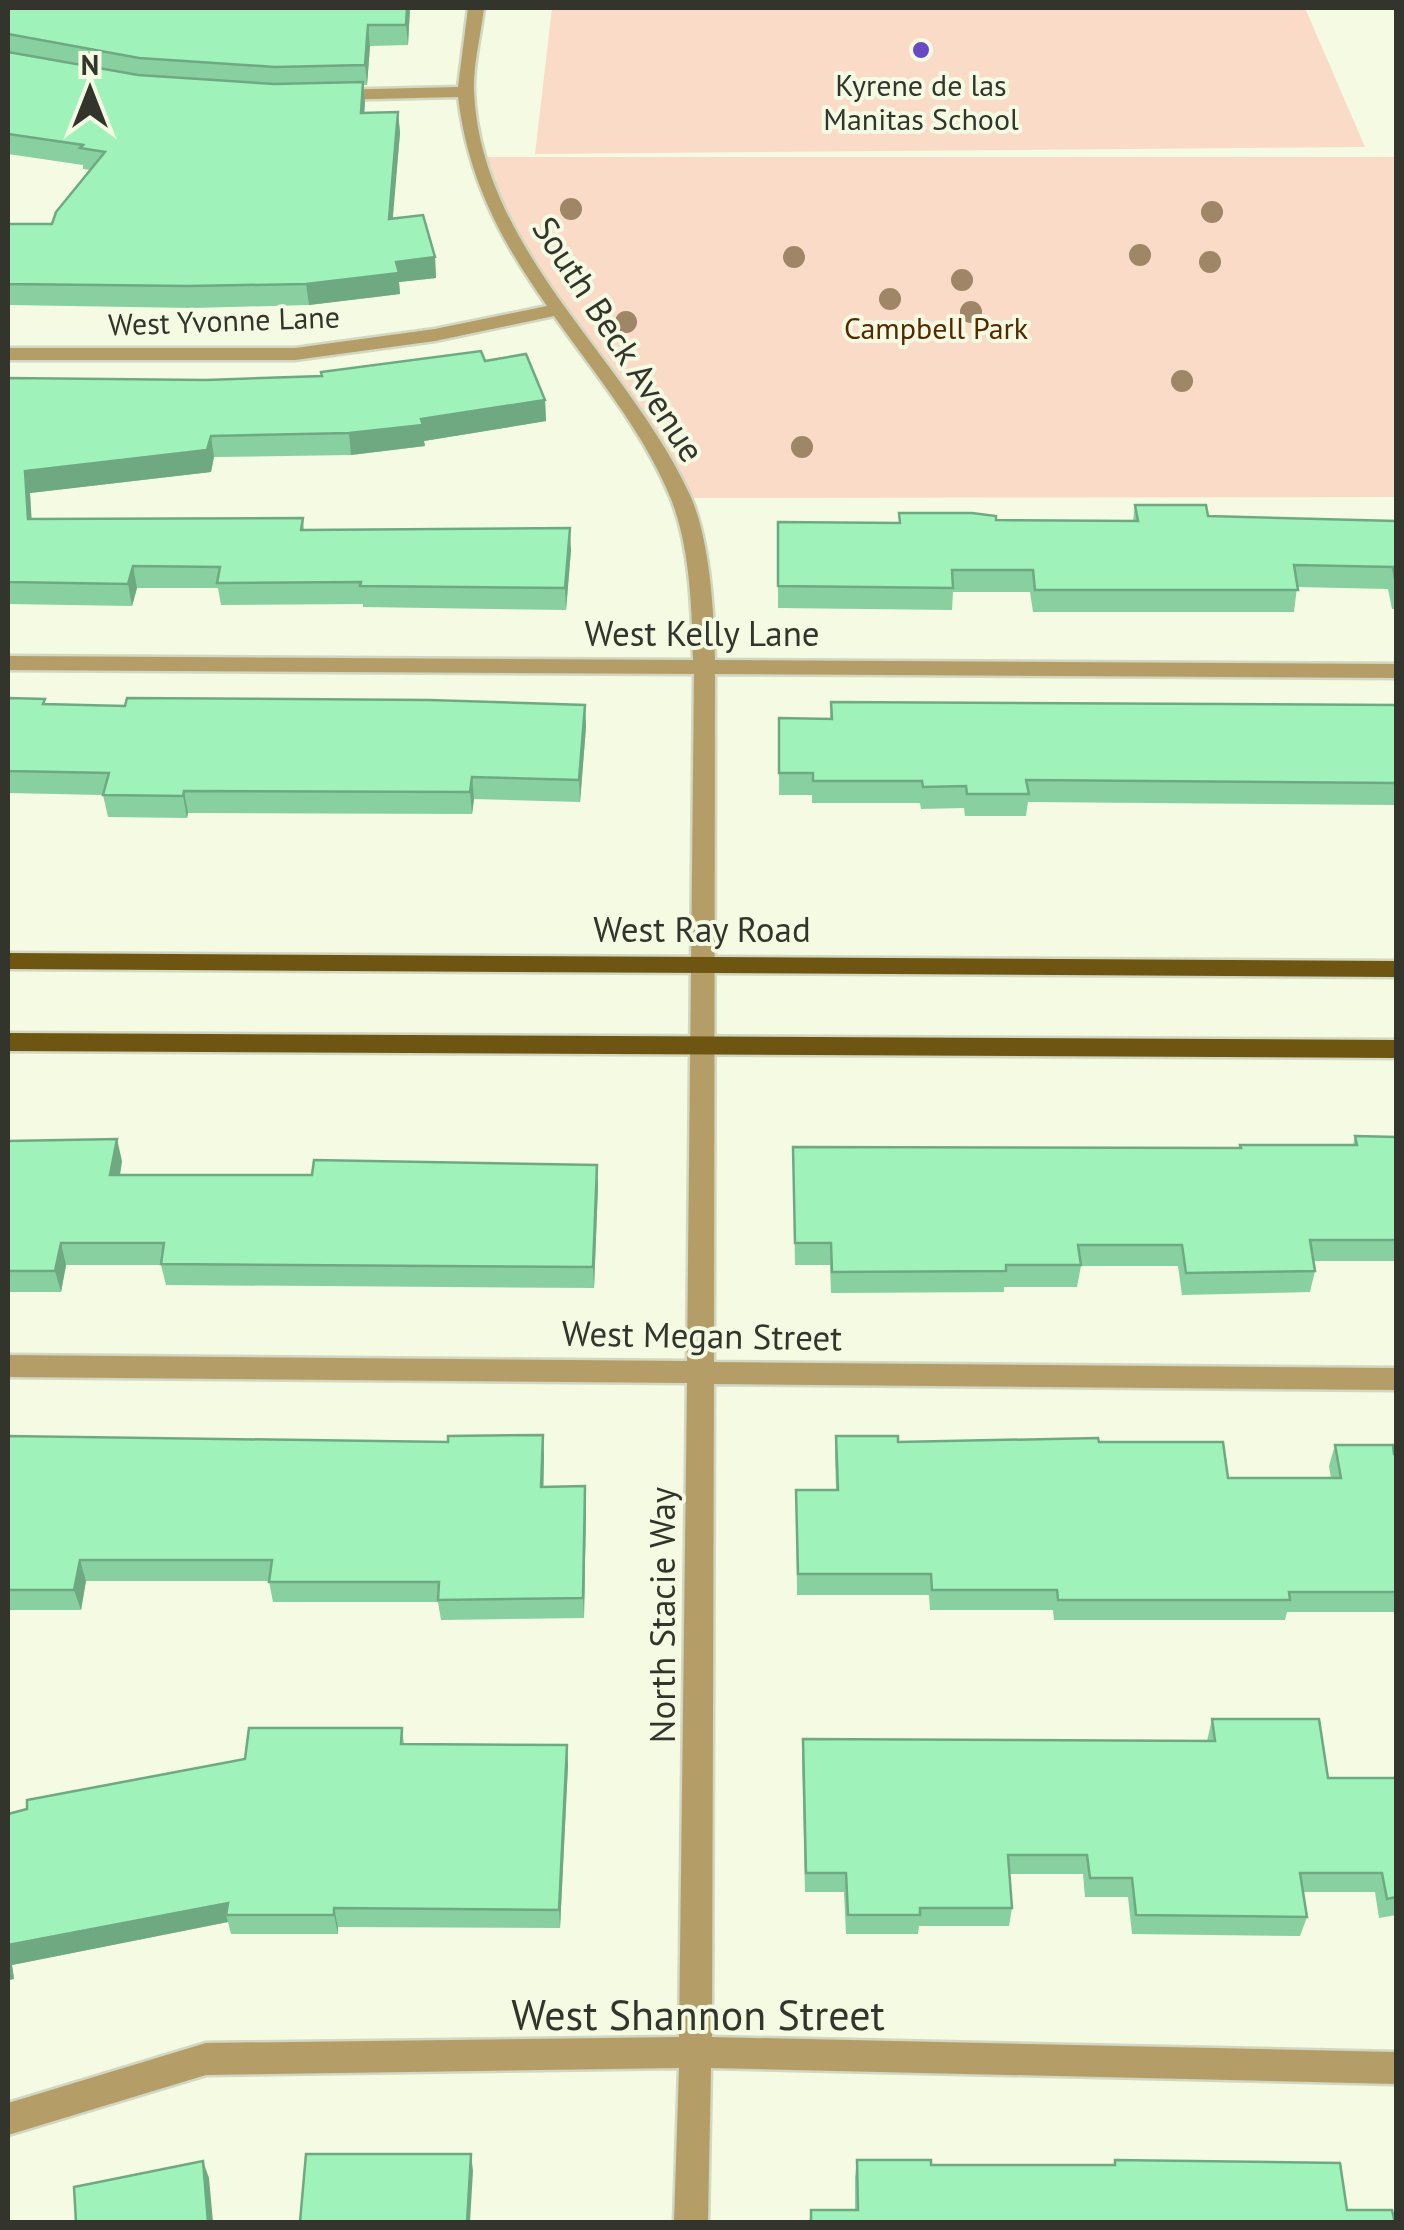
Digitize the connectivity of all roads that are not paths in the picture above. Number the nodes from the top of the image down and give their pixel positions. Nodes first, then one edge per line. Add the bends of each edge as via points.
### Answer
1 (476, 8) edge
2 (466, 92) junction
3 (314, 95) edge
4 (558, 310) junction
5 (8, 354) edge
6 (8, 664) edge
7 (704, 665) junction
8 (1396, 671) edge
9 (8, 961) edge
10 (702, 964) junction
11 (1396, 969) edge
12 (702, 1009) joint
13 (8, 1042) edge
14 (700, 1045) junction
15 (1396, 1049) edge
16 (8, 1366) edge
17 (700, 1373) junction
18 (1396, 1378) edge
19 (696, 2052) junction
20 (1396, 2068) edge
21 (8, 2119) edge
22 (690, 2222) edge

1 - 2 street, South Beck Avenue
2 - 3 street
2 - 4 street, South Beck Avenue via 476,157
4 - 5 street, West Yvonne Lane via 295,354
4 - 7 street, South Beck Avenue via 640,425 681,498 701,586
6 - 7 street, West Kelly Lane
7 - 8 street, West Kelly Lane
7 - 10 street, South Beck Avenue
9 - 10 main road, West Ray Road
10 - 11 main road, West Ray Road
10 - 12 street, South Beck Avenue
12 - 14 street, North Stacie Way
13 - 14 main road
14 - 15 main road
14 - 17 street, North Stacie Way
16 - 17 street, West Megan Street
17 - 18 street, West Megan Street
17 - 19 street, North Stacie Way
19 - 20 street, West Shannon Street
19 - 21 street, West Shannon Street via 206,2060
19 - 22 street, North Stacie Way

